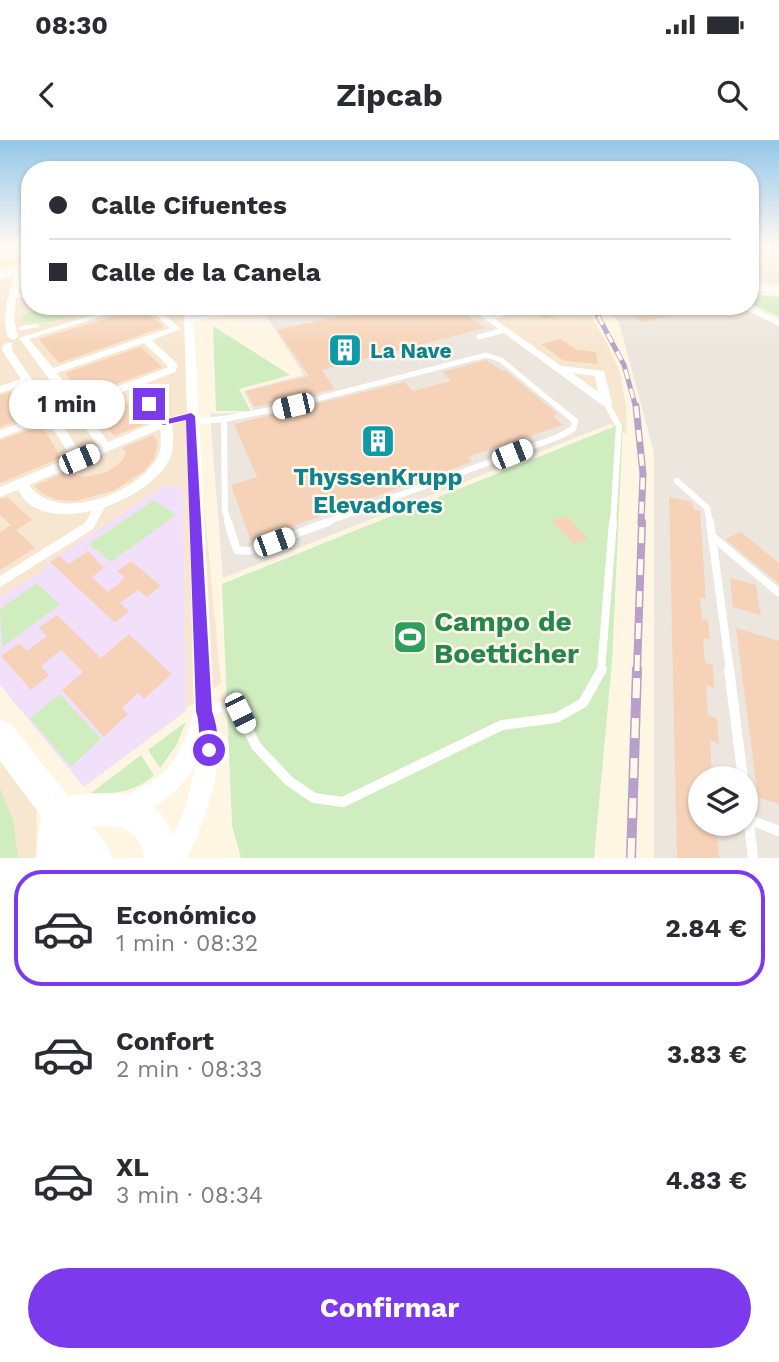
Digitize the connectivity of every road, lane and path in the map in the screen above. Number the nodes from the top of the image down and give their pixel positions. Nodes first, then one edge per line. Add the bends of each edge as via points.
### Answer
1 (17, 280) edge
2 (759, 289) edge
3 (779, 292) edge
4 (21, 295) edge
5 (13, 296) junction
6 (759, 313) edge
7 (99, 315) edge
8 (160, 315) edge
9 (190, 315) edge
10 (483, 315) edge
11 (498, 315) edge
12 (487, 318) junction
13 (779, 323) edge
14 (37, 327) dead end
15 (505, 330) junction
16 (478, 337) dead end
17 (14, 339) edge
18 (146, 340) junction
19 (559, 369) junction
20 (51, 372) junction
21 (26, 381) junction
22 (132, 385) junction
23 (0, 390) edge
24 (606, 403) junction
25 (76, 406) junction
26 (50, 416) junction
27 (191, 419) junction
28 (224, 419) junction
29 (166, 422) junction
30 (0, 434) edge
31 (106, 448) junction
32 (79, 459) junction
33 (677, 481) dead end
34 (21, 483) junction
35 (0, 492) edge
36 (102, 503) junction
37 (713, 537) junction
38 (0, 582) edge
39 (779, 593) edge
40 (204, 711) junction
41 (0, 735) edge
42 (741, 766) edge
43 (126, 810) junction
44 (58, 814) junction
45 (758, 823) edge
46 (779, 831) edge
47 (750, 836) edge
48 (54, 858) edge
49 (94, 858) edge
50 (162, 858) edge
51 (175, 858) edge
52 (753, 858) edge

1 - 5 street
2 - 3 street
4 - 5 street
5 - 17 street via 9,324
6 - 13 lane
7 - 17 street
8 - 18 street via 176,329
9 - 27 street
10 - 12 street
11 - 12 street
12 - 15 street
14 - 17 street
15 - 16 lane
15 - 19 street
17 - 20 street
17 - 21 street via 7,350
18 - 20 street
18 - 22 street via 173,365
19 - 24 street
19 - 24 street via 600,373
20 - 25 street
21 - 23 street
21 - 26 street
22 - 25 street
22 - 29 street
24 - 40 lane via 619,426 603,667 583,703 556,718 502,724 343,802 314,798 289,781 256,746 240,713 231,705
25 - 31 street
26 - 30 street
26 - 32 street
27 - 28 lane
27 - 29 street
27 - 40 street
28 - 28 lane via 225,512 237,550 249,551 558,437 573,429 575,421 501,360 486,355 293,406
29 - 31 street
29 - 36 street via 164,459 150,478
31 - 32 street
32 - 34 street
33 - 37 lane via 707,508
34 - 35 street
34 - 36 street via 37,503 72,509
36 - 38 street via 89,526
37 - 39 lane
37 - 42 lane
40 - 43 street via 194,743 169,784
40 - 51 street via 209,750 186,838
41 - 44 main road
43 - 44 main road
43 - 50 main road via 160,844
44 - 48 main road
44 - 49 main road
45 - 46 lane
47 - 52 lane

